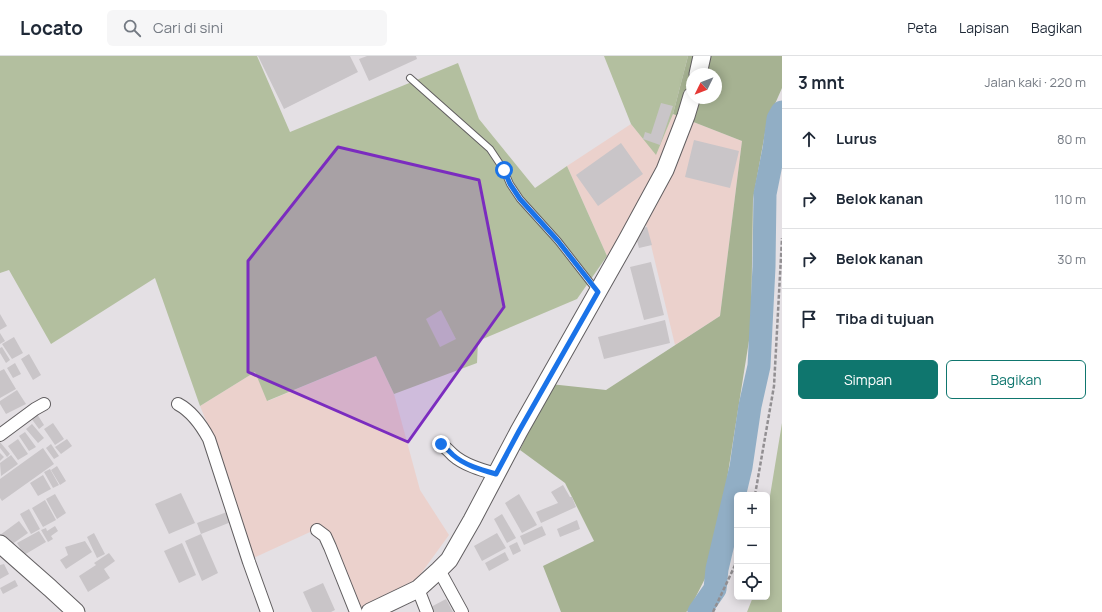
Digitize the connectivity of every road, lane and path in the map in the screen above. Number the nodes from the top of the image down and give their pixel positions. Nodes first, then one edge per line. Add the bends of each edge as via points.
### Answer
1 (702, 56) edge
2 (699, 68) edge
3 (410, 78) dead end
4 (690, 104) edge
5 (782, 238) edge
6 (598, 292) junction
7 (44, 404) dead end
8 (178, 404) dead end
9 (0, 435) edge
10 (441, 444) dead end
11 (496, 474) junction
12 (756, 492) edge
13 (317, 530) dead end
14 (1, 547) edge
15 (736, 564) edge
16 (439, 570) junction
17 (418, 589) junction
18 (76, 612) edge
19 (266, 612) edge
20 (356, 612) edge
21 (370, 612) edge
22 (428, 612) edge
23 (462, 612) edge
24 (713, 612) edge

1 - 2 street
3 - 6 lane via 490,149 520,199 558,241
4 - 6 street via 665,170
5 - 12 path via 774,386
6 - 11 street
7 - 9 street
8 - 19 street via 198,422 209,439
10 - 11 street via 465,462
11 - 16 street via 449,560
13 - 20 street via 328,542
14 - 18 street
15 - 24 path
16 - 17 street
16 - 23 street
17 - 21 street
17 - 22 street

